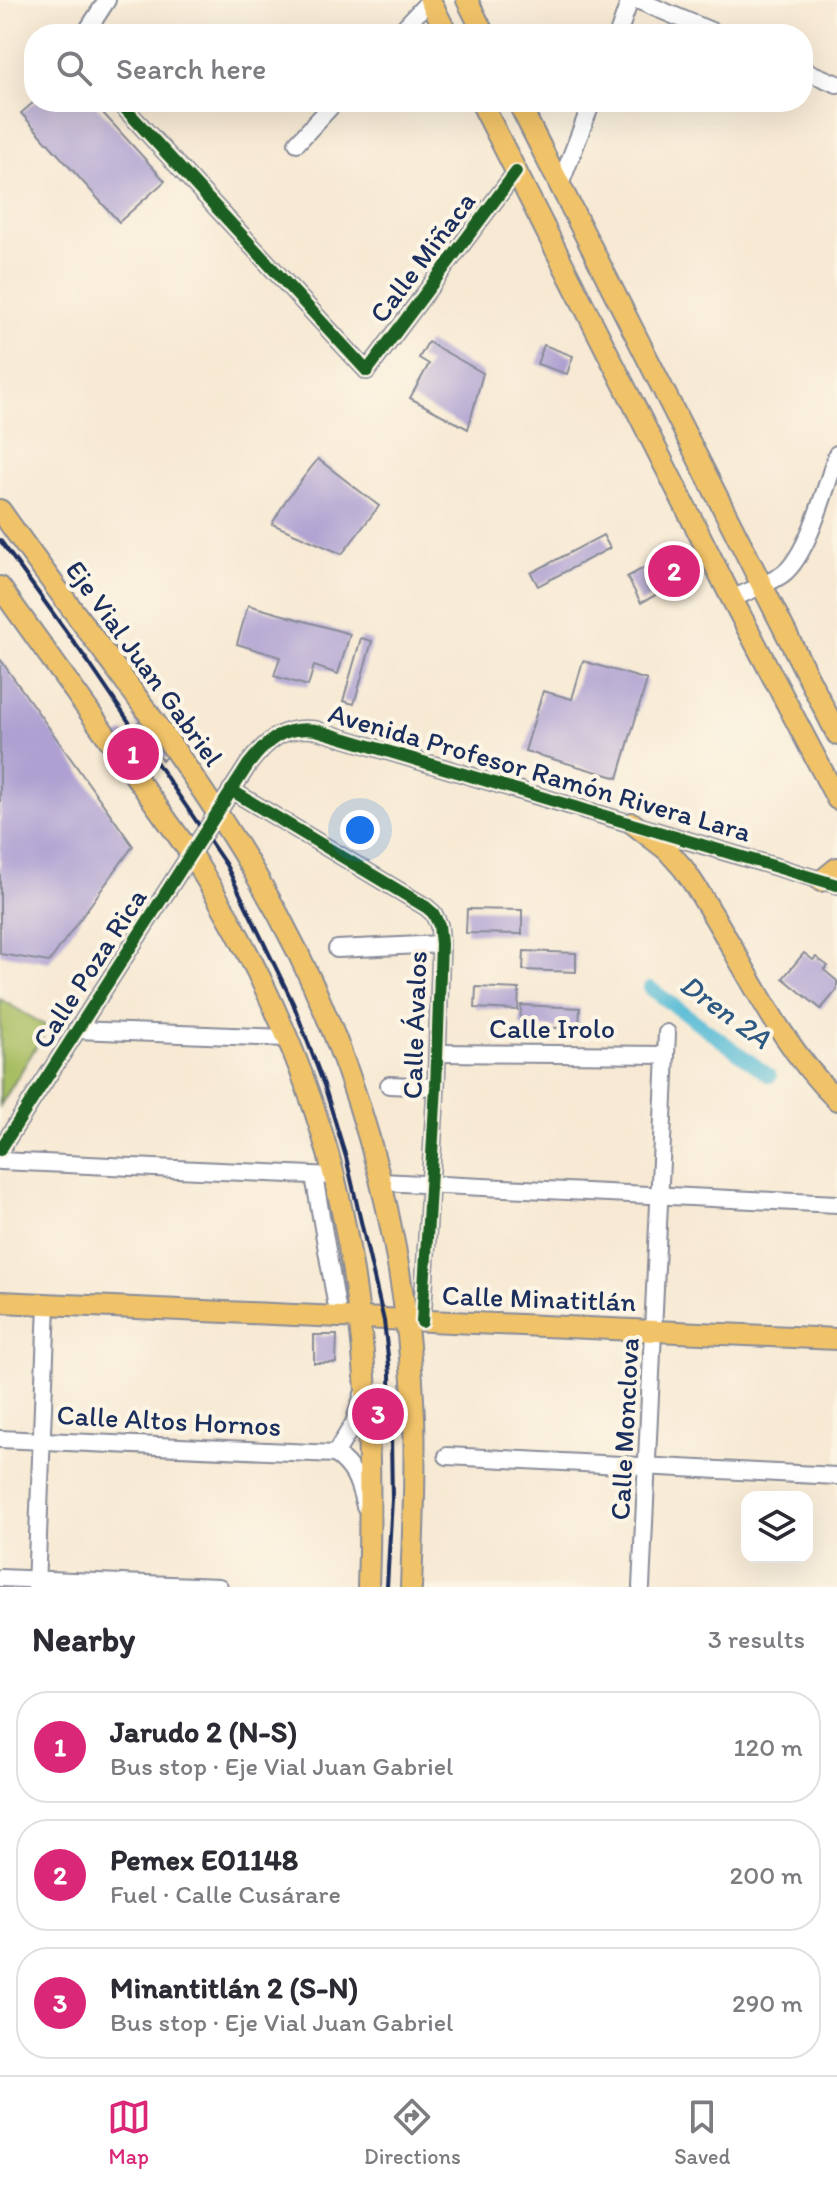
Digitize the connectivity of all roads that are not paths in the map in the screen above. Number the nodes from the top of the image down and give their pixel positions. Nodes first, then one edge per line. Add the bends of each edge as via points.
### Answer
1 (107, 0) edge
2 (430, 0) edge
3 (467, 0) edge
4 (630, 0) edge
5 (637, 0) edge
6 (91, 24) edge
7 (407, 24) edge
8 (442, 24) edge
9 (479, 24) edge
10 (622, 24) edge
11 (694, 24) edge
12 (813, 74) edge
13 (837, 84) edge
14 (128, 112) edge
15 (326, 112) edge
16 (486, 112) edge
17 (523, 112) edge
18 (588, 112) edge
19 (297, 143) dead end
20 (516, 172) junction
21 (560, 185) junction
22 (837, 454) edge
23 (0, 510) edge
24 (761, 584) junction
25 (0, 587) edge
26 (732, 599) junction
27 (837, 734) edge
28 (231, 790) junction
29 (837, 799) edge
30 (217, 811) junction
31 (632, 823) junction
32 (191, 854) junction
33 (832, 878) edge
34 (441, 944) junction
35 (337, 949) dead end
36 (76, 1030) junction
37 (667, 1033) dead end
38 (287, 1038) junction
39 (438, 1053) junction
40 (666, 1055) junction
41 (389, 1085) dead end
42 (436, 1087) junction
43 (837, 1100) edge
44 (0, 1150) edge
45 (0, 1161) edge
46 (324, 1176) junction
47 (381, 1182) junction
48 (430, 1185) junction
49 (658, 1197) junction
50 (837, 1204) edge
51 (0, 1302) edge
52 (47, 1304) junction
53 (339, 1319) junction
54 (360, 1320) junction
55 (414, 1322) junction
56 (655, 1331) junction
57 (837, 1339) edge
58 (366, 1381) junction
59 (0, 1439) edge
60 (40, 1441) junction
61 (335, 1454) junction
62 (447, 1456) dead end
63 (648, 1467) junction
64 (837, 1476) edge
65 (370, 1524) junction
66 (0, 1578) edge
67 (36, 1583) edge
68 (219, 1587) edge
69 (368, 1587) edge
70 (411, 1587) edge
71 (641, 1587) edge

1 - 6 street
2 - 7 street
2 - 8 main road
3 - 9 main road
4 - 10 street
5 - 11 street
12 - 13 street
14 - 20 street, Calle Miñaca via 367,371
15 - 19 street
16 - 20 main road
17 - 21 main road
18 - 21 street
20 - 26 main road
21 - 24 main road
22 - 24 street via 803,548 782,574
23 - 30 main road, Eje Vial Juan Gabriel
24 - 26 street
24 - 27 main road
25 - 32 main road
26 - 29 main road
28 - 30 street, Avenida Profesor Ramón Rivera Lara
28 - 31 street, Avenida Profesor Ramón Rivera Lara via 267,742 305,729
28 - 34 street, Calle Ávalos via 426,907 439,925
30 - 32 street, Calle Poza Rica
30 - 47 main road, Eje Vial Juan Gabriel via 309,973 355,1094
31 - 33 street, Avenida Profesor Ramón Rivera Lara
31 - 43 main road via 683,868 785,1040
32 - 36 street, Calle Poza Rica
32 - 38 main road via 244,945
34 - 35 street
34 - 39 street, Calle Ávalos
36 - 38 street
36 - 44 street, Calle Poza Rica
37 - 40 street, Calle Monclova
38 - 46 main road via 311,1101
39 - 40 street, Calle Irolo
39 - 42 street, Calle Ávalos
40 - 49 street, Calle Monclova
41 - 42 street
42 - 48 street, Calle Ávalos
45 - 46 street
46 - 53 street
46 - 54 main road
47 - 48 street
47 - 55 main road, Eje Vial Juan Gabriel
48 - 49 street
48 - 55 street, Calle Ávalos
49 - 50 street
49 - 56 street, Calle Monclova
51 - 52 main road, Calle Minatitlán
52 - 53 main road, Calle Minatitlán
52 - 60 street
53 - 54 main road, Calle Minatitlán
54 - 55 main road, Calle Minatitlán
54 - 58 main road
55 - 56 main road, Calle Minatitlán
55 - 70 main road, Eje Vial Juan Gabriel
56 - 57 main road, Calle Minatitlán
56 - 63 street, Calle Monclova
58 - 61 street via 354,1423
58 - 65 main road
59 - 60 street, Calle Altos Hornos
60 - 61 street, Calle Altos Hornos
60 - 67 street
61 - 65 street via 354,1471
62 - 63 street
63 - 64 street
63 - 71 street, Calle Monclova
65 - 69 main road
66 - 67 street
67 - 68 street

